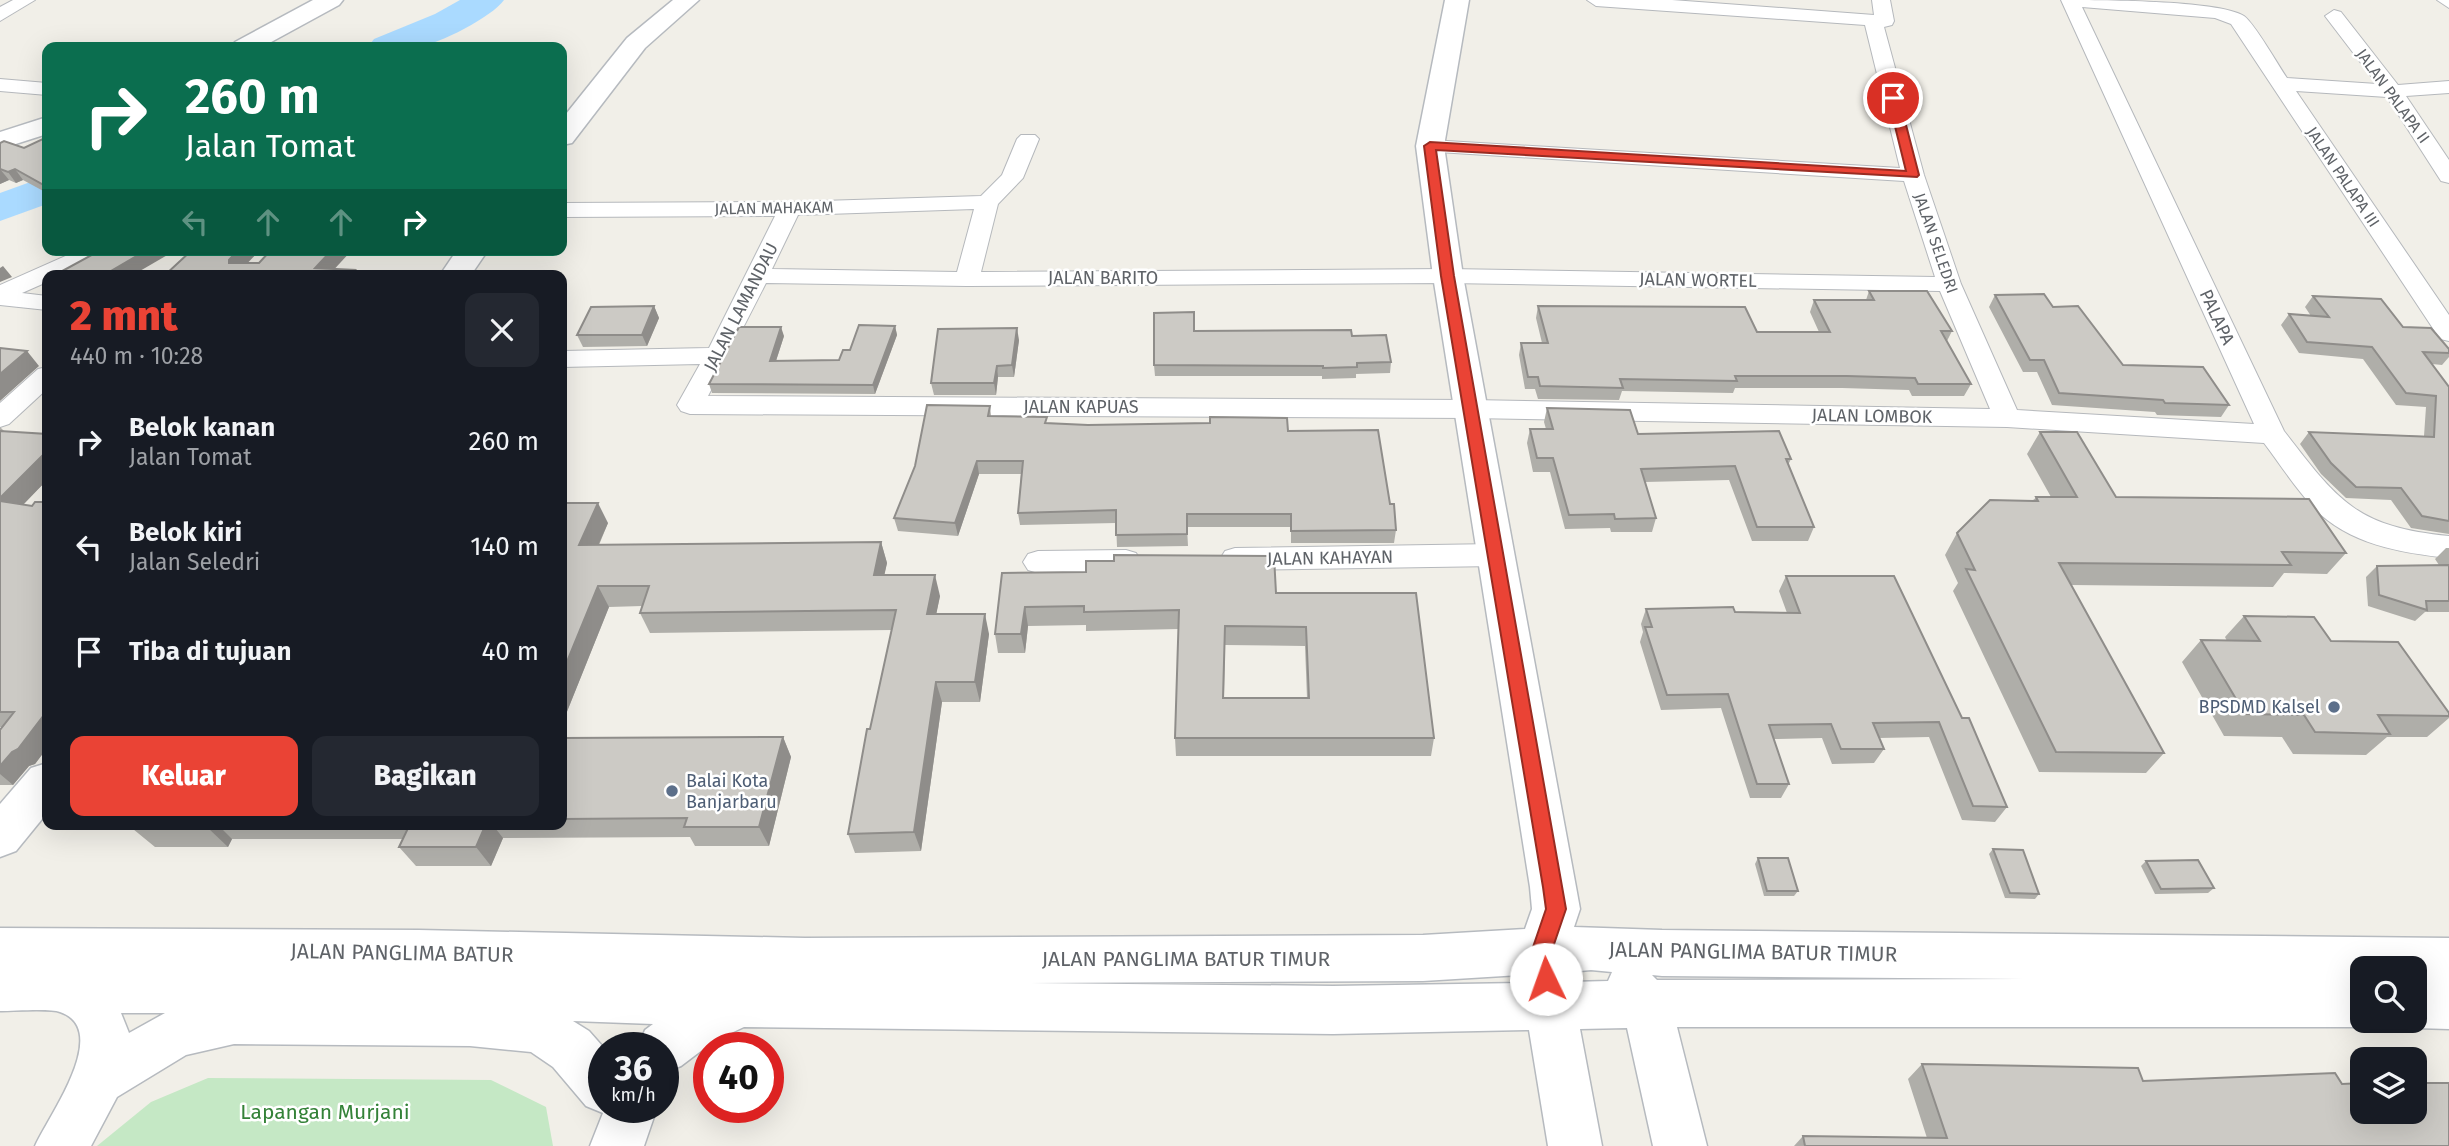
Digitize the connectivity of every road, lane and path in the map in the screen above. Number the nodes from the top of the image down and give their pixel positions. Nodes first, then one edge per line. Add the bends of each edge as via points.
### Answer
1 (26, 0) edge
2 (331, 0) edge
3 (687, 0) edge
4 (1457, 0) edge
5 (1596, 0) edge
6 (2071, 0) edge
7 (1880, 14) edge
8 (0, 15) edge
9 (2334, 16) dead end
10 (253, 42) edge
11 (2280, 84) junction
12 (0, 85) edge
13 (2449, 87) edge
14 (42, 89) edge
15 (2393, 91) junction
16 (42, 127) edge
17 (567, 131) edge
18 (1028, 139) dead end
19 (0, 141) edge
20 (1430, 146) junction
21 (1913, 175) junction
22 (2449, 176) edge
23 (987, 202) junction
24 (790, 209) junction
25 (567, 210) edge
26 (86, 256) edge
27 (469, 256) edge
28 (56, 270) edge
29 (459, 270) edge
30 (42, 276) edge
31 (758, 276) junction
32 (1448, 276) junction
33 (967, 279) junction
34 (1949, 284) junction
35 (0, 296) edge
36 (42, 302) edge
37 (2449, 333) edge
38 (718, 356) junction
39 (567, 359) edge
40 (42, 380) edge
41 (690, 405) joint
42 (1471, 410) junction
43 (0, 418) edge
44 (2007, 418) junction
45 (2272, 434) junction
46 (2449, 547) edge
47 (1496, 555) junction
48 (1205, 560) edge
49 (1149, 561) edge
50 (1038, 562) dead end
51 (42, 787) edge
52 (0, 837) edge
53 (1549, 931) junction
54 (1591, 948) junction
55 (0, 950) edge
56 (1329, 958) junction
57 (2102, 958) junction
58 (2273, 959) junction
59 (805, 961) joint
60 (2449, 961) edge
61 (0, 988) edge
62 (68, 988) junction
63 (2125, 1002) junction
64 (2295, 1002) junction
65 (746, 1003) junction
66 (2350, 1003) edge
67 (1550, 1004) junction
68 (2427, 1004) edge
69 (1647, 1005) junction
70 (2449, 1005) edge
71 (1333, 1010) junction
72 (679, 1032) edge
73 (588, 1069) edge
74 (99, 1079) junction
75 (62, 1146) edge
76 (1574, 1146) edge
77 (1679, 1146) edge

1 - 8 street
2 - 10 main road
3 - 17 main road via 636,43
4 - 20 main road
5 - 7 street
6 - 11 street, JALAN PALAPA III via 2218,13 2238,20
6 - 45 street, PALAPA
7 - 21 street, JALAN SELEDRI
9 - 15 street, JALAN PALAPA II
11 - 15 street
11 - 37 street, JALAN PALAPA III
12 - 14 street
13 - 15 street
15 - 22 street, JALAN PALAPA II
16 - 19 main road
18 - 23 street via 1012,178
20 - 21 street
20 - 32 main road
21 - 34 street, JALAN SELEDRI
23 - 24 street, JALAN MAHAKAM
23 - 33 street
24 - 25 street, JALAN MAHAKAM
24 - 31 street, JALAN LAMANDAU
26 - 28 street
27 - 29 main road
30 - 35 street
31 - 33 street, JALAN BARITO
31 - 38 street, JALAN LAMANDAU
32 - 33 street, JALAN BARITO
32 - 34 street, JALAN WORTEL
32 - 42 main road
34 - 44 street, JALAN SELEDRI
35 - 36 street
38 - 39 street
38 - 41 street, JALAN LAMANDAU
40 - 43 street
41 - 42 street, JALAN KAPUAS
42 - 44 street, JALAN LOMBOK
42 - 47 main road
44 - 45 street, JALAN LOMBOK
45 - 46 street, PALAPA via 2346,519 2393,540
47 - 48 street, JALAN KAHAYAN
47 - 53 main road
49 - 50 street
51 - 52 main road
53 - 54 main road, JALAN PANGLIMA BATUR TIMUR
53 - 56 main road, JALAN PANGLIMA BATUR TIMUR
53 - 67 main road
54 - 57 main road, JALAN PANGLIMA BATUR TIMUR via 1662,953
54 - 69 main road
55 - 59 main road, JALAN PANGLIMA BATUR via 433,952
56 - 59 main road, JALAN PANGLIMA BATUR TIMUR
56 - 71 main road
57 - 58 main road, JALAN PANGLIMA BATUR TIMUR
57 - 63 main road via 2129,981
58 - 60 main road, JALAN PANGLIMA BATUR TIMUR
58 - 64 main road via 2273,981
61 - 62 main road
62 - 65 main road
62 - 74 main road via 95,1008 108,1046
63 - 64 main road
63 - 69 main road
64 - 66 main road
65 - 71 main road
65 - 72 main road
67 - 69 main road
67 - 71 main road
67 - 76 main road
68 - 70 main road
69 - 77 main road
73 - 74 main road via 571,1049 539,1028 443,1021 234,1020 176,1033
74 - 75 main road

